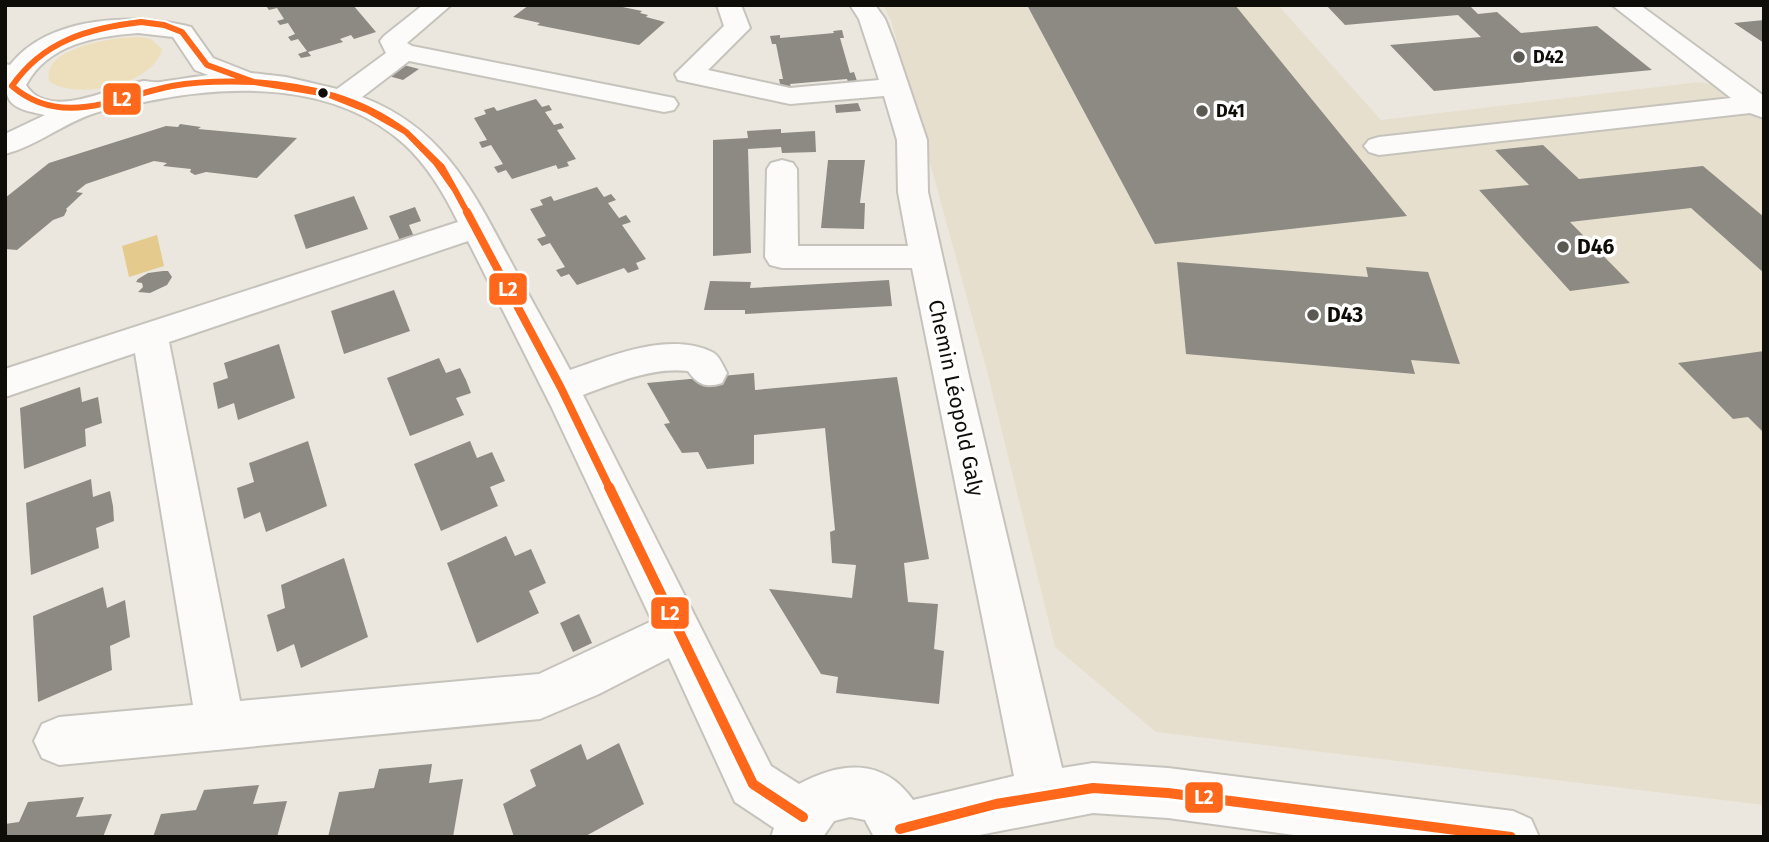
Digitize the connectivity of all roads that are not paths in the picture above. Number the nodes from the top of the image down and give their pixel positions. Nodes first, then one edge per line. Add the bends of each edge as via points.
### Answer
1 (176, 5) edge
2 (439, 5) edge
3 (729, 5) edge
4 (862, 5) edge
5 (1624, 5) edge
6 (151, 24) junction
7 (82, 33) junction
8 (191, 43) junction
9 (15, 45) dead end
10 (404, 52) junction
11 (246, 81) junction
12 (12, 85) edge
13 (896, 87) junction
14 (124, 98) junction
15 (341, 99) junction
16 (664, 104) dead end
17 (85, 106) junction
18 (1760, 107) edge
19 (5, 127) edge
20 (5, 145) edge
21 (1379, 146) dead end
22 (782, 169) dead end
23 (475, 228) junction
24 (926, 257) junction
25 (150, 335) junction
26 (709, 373) dead end
27 (5, 383) edge
28 (561, 388) junction
29 (678, 631) junction
30 (220, 726) junction
31 (59, 741) dead end
32 (1043, 795) junction
33 (800, 827) edge
34 (1359, 828) edge
35 (900, 833) edge
36 (1513, 837) edge

1 - 6 street
2 - 10 street via 393,41 394,47
3 - 13 street via 737,27 688,74 790,96
4 - 13 street, Chemin Léopold Galy via 872,19
5 - 18 street
6 - 7 street
6 - 8 street via 182,32
7 - 9 street
7 - 12 street via 40,52 15,75
8 - 11 street via 204,64
8 - 14 street via 187,59 176,71
10 - 15 street
10 - 16 street
11 - 14 street via 175,86
11 - 15 street
12 - 17 street via 42,107
12 - 19 street
13 - 24 street, Chemin Léopold Galy via 912,140 913,192
14 - 17 street
15 - 23 street via 411,135 442,167
17 - 20 street
18 - 21 street
22 - 24 street via 782,257
23 - 25 street
23 - 28 street
24 - 32 street, Chemin Léopold Galy
25 - 27 street
25 - 30 street
26 - 28 street via 699,358 678,355
28 - 29 street
29 - 30 street via 540,696
29 - 33 street via 753,784
30 - 31 street
32 - 34 street via 1093,789 1168,793
32 - 35 street
33 - 35 street via 812,805 837,791 852,790 880,799 891,810
34 - 36 street

